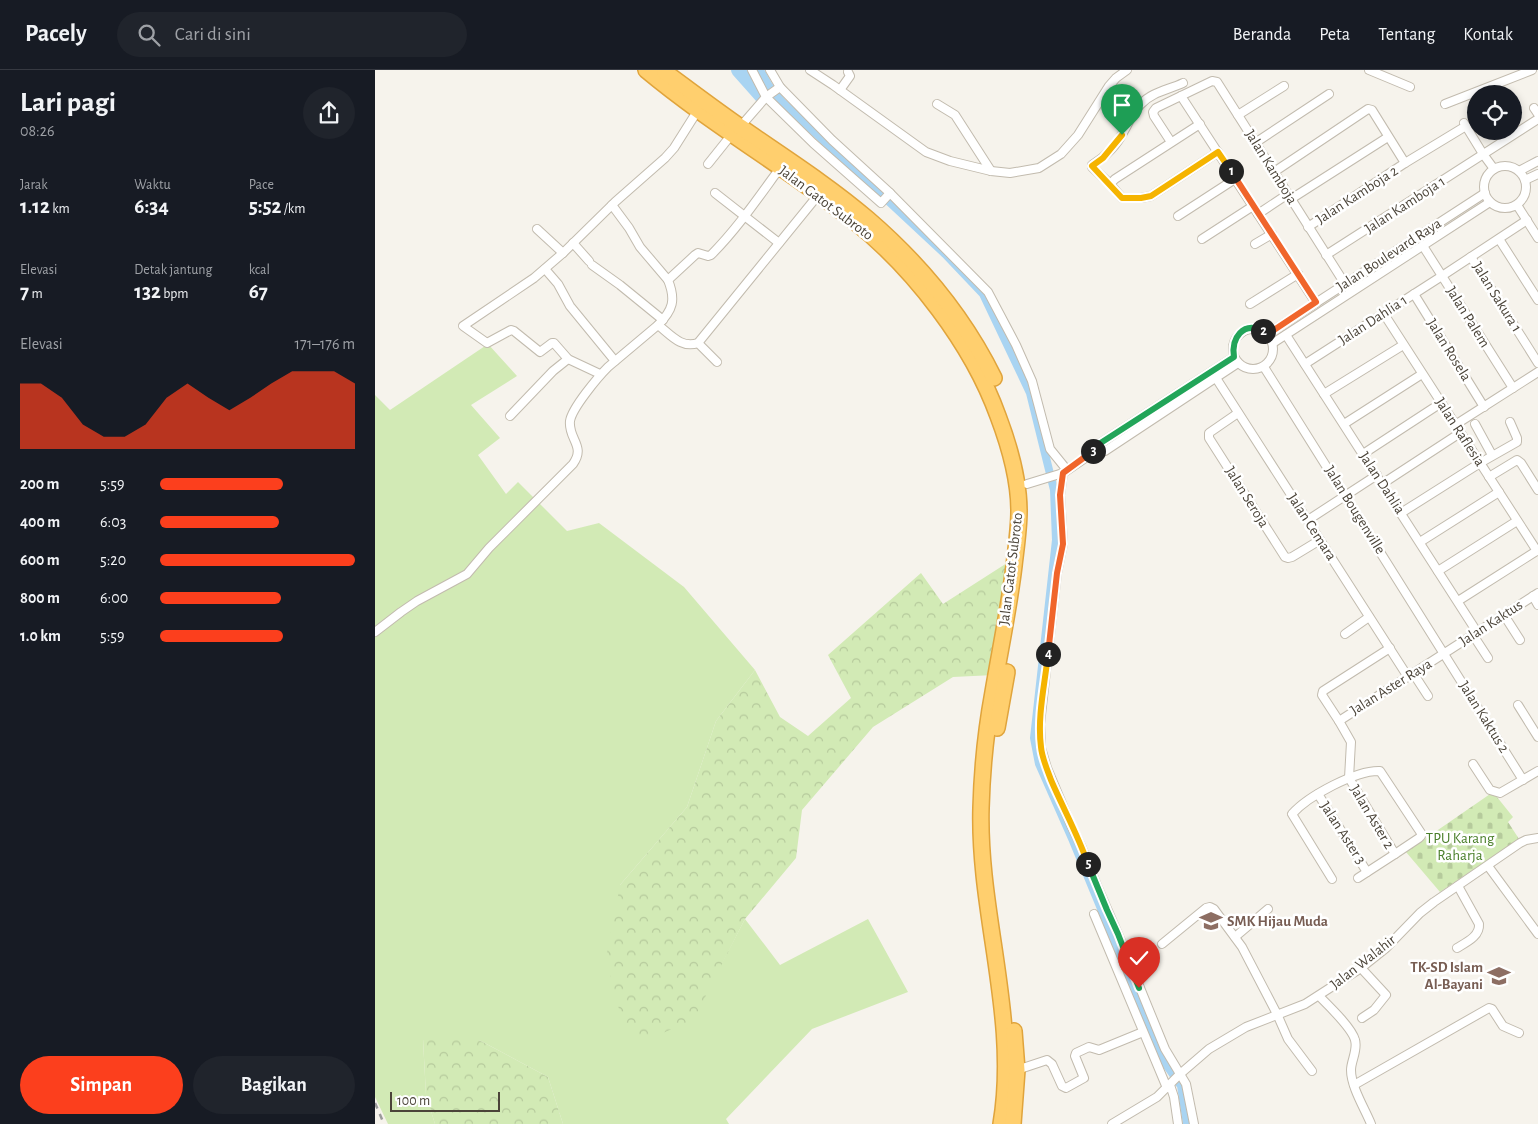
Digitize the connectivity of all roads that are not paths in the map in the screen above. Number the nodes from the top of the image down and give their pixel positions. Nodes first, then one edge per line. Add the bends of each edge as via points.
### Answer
1 (647, 70) edge
2 (662, 70) edge
3 (752, 70) edge
4 (770, 70) edge
5 (810, 70) edge
6 (1127, 70) edge
7 (1369, 70) edge
8 (1532, 70) edge
9 (849, 72) dead end
10 (1183, 83) dead end
11 (1284, 86) dead end
12 (1410, 87) dead end
13 (778, 88) junction
14 (840, 90) junction
15 (1329, 94) dead end
16 (767, 96) junction
17 (1181, 96) junction
18 (937, 104) dead end
19 (1445, 104) dead end
20 (698, 110) junction
21 (1238, 116) junction
22 (1538, 119) edge
23 (1200, 124) junction
24 (1522, 128) edge
25 (736, 130) junction
26 (1388, 137) junction
27 (1502, 140) edge
28 (1171, 142) junction
29 (1255, 143) junction
30 (1218, 152) junction
31 (1483, 154) junction
32 (1538, 161) edge
33 (1405, 163) junction
34 (707, 164) dead end
35 (780, 168) junction
36 (1494, 170) junction
37 (991, 171) junction
38 (1519, 171) junction
39 (1274, 172) junction
40 (1538, 174) edge
41 (1235, 179) junction
42 (1525, 180) junction
43 (1110, 184) junction
44 (715, 193) dead end
45 (1485, 193) junction
46 (819, 194) junction
47 (889, 194) junction
48 (1289, 196) junction
49 (1490, 202) junction
50 (612, 205) junction
51 (1517, 205) junction
52 (1253, 206) junction
53 (1258, 214) junction
54 (744, 216) junction
55 (1178, 216) dead end
56 (1527, 220) junction
57 (1308, 227) junction
58 (537, 229) dead end
59 (1271, 234) junction
60 (1538, 238) edge
61 (1202, 239) dead end
62 (1499, 239) junction
63 (779, 242) junction
64 (573, 243) junction
65 (1255, 244) dead end
66 (1423, 246) junction
67 (563, 253) junction
68 (1326, 255) junction
69 (1471, 257) junction
70 (545, 269) junction
71 (1298, 274) junction
72 (1442, 276) junction
73 (668, 280) junction
74 (1345, 284) junction
75 (1414, 294) junction
76 (1538, 300) edge
77 (1316, 302) junction
78 (1250, 304) dead end
79 (1384, 314) junction
80 (660, 322) junction
81 (1268, 334) junction
82 (1286, 335) junction
83 (698, 343) junction
84 (1273, 343) junction
85 (1400, 347) dead end
86 (568, 359) junction
87 (1236, 360) junction
88 (615, 361) junction
89 (717, 362) dead end
90 (1538, 362) edge
91 (1305, 364) junction
92 (1264, 367) junction
93 (1538, 372) edge
94 (600, 374) junction
95 (1419, 376) dead end
96 (1216, 378) junction
97 (1513, 388) junction
98 (1324, 394) junction
99 (1438, 405) dead end
100 (1484, 406) junction
101 (1238, 412) junction
102 (510, 416) dead end
103 (1509, 422) dead end
104 (1344, 424) junction
105 (1475, 424) dead end
106 (1455, 425) junction
107 (1460, 433) junction
108 (1091, 454) junction
109 (1363, 454) junction
110 (1492, 455) junction
111 (1480, 462) junction
112 (1063, 473) junction
113 (1377, 476) junction
114 (1489, 477) junction
115 (1027, 484) junction
116 (1382, 484) junction
117 (1538, 490) edge
118 (1499, 492) junction
119 (1346, 496) junction
120 (1401, 513) junction
121 (1308, 520) junction
122 (1517, 521) junction
123 (1320, 540) junction
124 (1420, 542) junction
125 (1537, 550) edge
126 (1438, 571) junction
127 (1535, 595) edge
128 (1458, 601) junction
129 (1538, 605) edge
130 (1503, 615) junction
131 (1369, 617) junction
132 (375, 632) edge
133 (1475, 633) junction
134 (1345, 634) dead end
135 (1520, 640) dead end
136 (1390, 648) junction
137 (1445, 654) junction
138 (1488, 658) dead end
139 (1410, 675) junction
140 (1428, 696) dead end
141 (1518, 705) dead end
142 (1339, 721) junction
143 (1538, 737) edge
144 (1473, 764) dead end
145 (1538, 771) edge
146 (1349, 778) junction
147 (1523, 780) junction
148 (1318, 794) junction
149 (1538, 838) edge
150 (1395, 854) junction
151 (1488, 866) junction
152 (1367, 872) junction
153 (1358, 878) dead end
154 (1333, 879) dead end
155 (1458, 886) junction
156 (1268, 909) dead end
157 (1094, 914) dead end
158 (1538, 934) edge
159 (1235, 937) junction
160 (1161, 944) dead end
161 (1457, 948) dead end
162 (1361, 968) junction
163 (1319, 996) junction
164 (1008, 1012) junction
165 (1277, 1014) junction
166 (1144, 1017) junction
167 (1362, 1018) dead end
168 (1143, 1032) junction
169 (1519, 1033) dead end
170 (1158, 1052) junction
171 (1017, 1070) junction
172 (1311, 1070) dead end
173 (1179, 1074) junction
174 (1170, 1085) junction
175 (1354, 1086) junction
176 (1001, 1124) edge
177 (1013, 1124) edge
178 (1112, 1124) edge
179 (1179, 1124) edge
180 (1194, 1124) edge
181 (1371, 1124) edge

1 - 20 highway, Jalan Gatot Subroto
2 - 25 highway, Jalan Gatot Subroto
3 - 16 street
4 - 13 street
5 - 14 street
6 - 37 street via 1102,94 1078,135 1061,154 1039,168 1010,173
7 - 12 street
8 - 19 street
9 - 14 street via 850,76
10 - 43 street via 1153,94 1141,103 1113,146 1092,165
11 - 21 street
13 - 16 street
13 - 47 street
14 - 37 street via 926,152
15 - 29 street
16 - 25 street
16 - 47 street via 813,143 882,203
17 - 21 street, Jalan Kamboja via 1214,81
17 - 23 street
17 - 28 street via 1153,112
18 - 37 street via 960,121
20 - 25 highway, Jalan Gatot Subroto
20 - 50 street via 665,158
21 - 29 street, Jalan Kamboja
22 - 24 street, Jalan Kamboja 1
23 - 28 street
23 - 30 street
25 - 34 street
25 - 35 highway, Jalan Gatot Subroto
25 - 115 highway, Jalan Gatot Subroto via 828,188 898,247 929,280 965,327 988,366 1017,444
26 - 33 street
26 - 39 street via 1372,110 1368,109
26 - 48 street
27 - 31 street, Jalan Kamboja 1
28 - 43 street
29 - 39 street, Jalan Kamboja
30 - 41 street
30 - 43 street via 1148,197 1122,198
31 - 33 street, Jalan Kamboja 2 via 1465,124
31 - 36 street
31 - 68 street, Jalan Kamboja 1
32 - 38 street
33 - 57 street, Jalan Kamboja 2
35 - 46 highway, Jalan Gatot Subroto
35 - 54 street
36 - 38 street via 1511,167
36 - 45 street via 1488,176
38 - 42 street
39 - 48 street, Jalan Kamboja
40 - 42 street
41 - 52 street
41 - 55 street
42 - 51 street via 1527,189
44 - 54 street
45 - 49 street
45 - 74 street, Jalan Boulevard Raya
46 - 63 street
46 - 164 highway, Jalan Gatot Subroto via 900,265 956,334 990,392 1007,442 1016,483 1018,535 984,754 981,806 982,861
47 - 112 street via 988,292 1032,381 1050,449
48 - 53 street
48 - 57 street, Jalan Kamboja
49 - 51 street via 1498,207
49 - 66 street, Jalan Boulevard Raya
50 - 64 street
50 - 73 street via 640,247
51 - 56 street
52 - 53 street
52 - 61 street
53 - 59 street
54 - 63 street
54 - 73 street via 711,255 698,253
56 - 60 street
56 - 62 street, Jalan Dahlia 1
57 - 68 street, Jalan Kamboja
58 - 67 street
59 - 65 street
59 - 71 street
62 - 69 street, Jalan Dahlia 1
62 - 76 street
63 - 83 street
64 - 67 street
64 - 80 street via 590,263 620,285
66 - 72 street, Jalan Palem
66 - 82 street, Jalan Boulevard Raya
67 - 70 street
68 - 74 street, Jalan Kamboja
69 - 72 street, Jalan Dahlia 1
69 - 90 street, Jalan Sakura 1
70 - 86 street via 463,326 487,343 511,330 540,352 554,343
70 - 88 street via 570,306
71 - 77 street
71 - 78 street
72 - 75 street, Jalan Dahlia 1
72 - 97 street, Jalan Palem
73 - 80 street via 672,305
74 - 77 street, Jalan Boulevard Raya
75 - 79 street, Jalan Dahlia 1
75 - 100 street, Jalan Rosela
77 - 81 street, Jalan Boulevard Raya
79 - 91 street, Jalan Dahlia 1
79 - 106 street, Jalan Raflesia
80 - 83 street via 681,343
80 - 88 street
81 - 84 street
81 - 87 street via 1260,329 1242,331 1235,338 1233,347
82 - 84 street, Jalan Boulevard Raya
82 - 91 street, Jalan Dahlia
83 - 89 street
84 - 92 street via 1271,361
85 - 98 street
86 - 94 street
86 - 102 street
87 - 92 street via 1246,368
87 - 96 street
87 - 108 street via 1099,444
88 - 94 street
91 - 98 street, Jalan Dahlia
92 - 119 street, Jalan Bougenville
93 - 97 street
94 - 132 street via 571,418 571,430 579,452 573,464 467,574 417,601
95 - 104 street
96 - 101 street, Jalan Cemara
96 - 108 street via 1105,451
97 - 100 street
98 - 104 street, Jalan Dahlia
99 - 109 street
100 - 106 street
101 - 121 street, Jalan Cemara
101 - 123 street, Jalan Seroja via 1209,433 1209,438 1285,557 1292,557
103 - 110 street via 1517,441
104 - 109 street, Jalan Dahlia
105 - 110 street
106 - 107 street, Jalan Raflesia
107 - 111 street, Jalan Raflesia
107 - 116 street
108 - 112 street
109 - 113 street, Jalan Dahlia
110 - 111 street
111 - 114 street, Jalan Raflesia
111 - 120 street
112 - 115 street
112 - 166 street via 1060,495 1063,544 1040,724 1041,748 1083,848
113 - 116 street, Jalan Dahlia
113 - 119 street
114 - 117 street via 1517,460
114 - 118 street, Jalan Raflesia
115 - 164 highway, Jalan Gatot Subroto via 1028,537 994,748 990,806 992,860
116 - 120 street, Jalan Dahlia
118 - 122 street, Jalan Raflesia
118 - 124 street
119 - 121 street
119 - 137 street, Jalan Bougenville
120 - 124 street, Jalan Dahlia
121 - 123 street, Jalan Cemara
122 - 125 street, Jalan Raflesia
122 - 126 street
123 - 131 street, Jalan Cemara
124 - 126 street, Jalan Dahlia
125 - 128 street
126 - 128 street, Jalan Dahlia
127 - 129 street
127 - 130 street, Jalan Kaktus
128 - 133 street, Jalan Dahlia
130 - 133 street, Jalan Kaktus
130 - 135 street
131 - 134 street
131 - 136 street, Jalan Cemara
133 - 137 street, Jalan Kaktus
133 - 138 street, Jalan Dahlia
136 - 139 street, Jalan Cemara
136 - 142 street via 1323,691 1322,695
137 - 139 street, Jalan Aster Raya
137 - 147 street, Jalan Kaktus 2
139 - 140 street, Jalan Cemara
139 - 142 street, Jalan Aster Raya
141 - 143 street
142 - 146 street, Jalan Aster Raya via 1351,742
144 - 147 street via 1490,790 1500,794
145 - 147 street
146 - 148 street
146 - 150 street, Jalan Aster 2
146 - 150 street via 1380,771 1421,833 1419,838
148 - 152 street, Jalan Aster 3
148 - 154 street via 1292,816
149 - 151 street, Jalan Walahir via 1526,840
150 - 152 street, Jalan Aster 2
151 - 155 street, Jalan Walahir
151 - 158 street
152 - 153 street, Jalan Aster 2
155 - 161 street via 1480,927 1477,935
155 - 162 street, Jalan Walahir via 1420,913
156 - 159 street
157 - 166 street
159 - 160 street via 1210,907
159 - 165 street
162 - 163 street, Jalan Walahir
162 - 167 street via 1386,996
163 - 165 street, Jalan Walahir
163 - 175 street via 1355,1039 1351,1071
164 - 171 highway
164 - 176 highway
165 - 172 street via 1288,1039
165 - 173 street, Jalan Walahir via 1246,1027 1209,1049
166 - 168 street
166 - 170 street
168 - 170 street
168 - 171 street via 1099,1050 1089,1047 1076,1053 1084,1078 1066,1088 1047,1060
169 - 175 street via 1503,1026 1489,1008
170 - 173 street
170 - 174 street
171 - 177 highway
173 - 174 street, Jalan Walahir
173 - 180 street via 1186,1084
174 - 178 street, Jalan Walahir via 1157,1097
174 - 179 street
175 - 181 street

